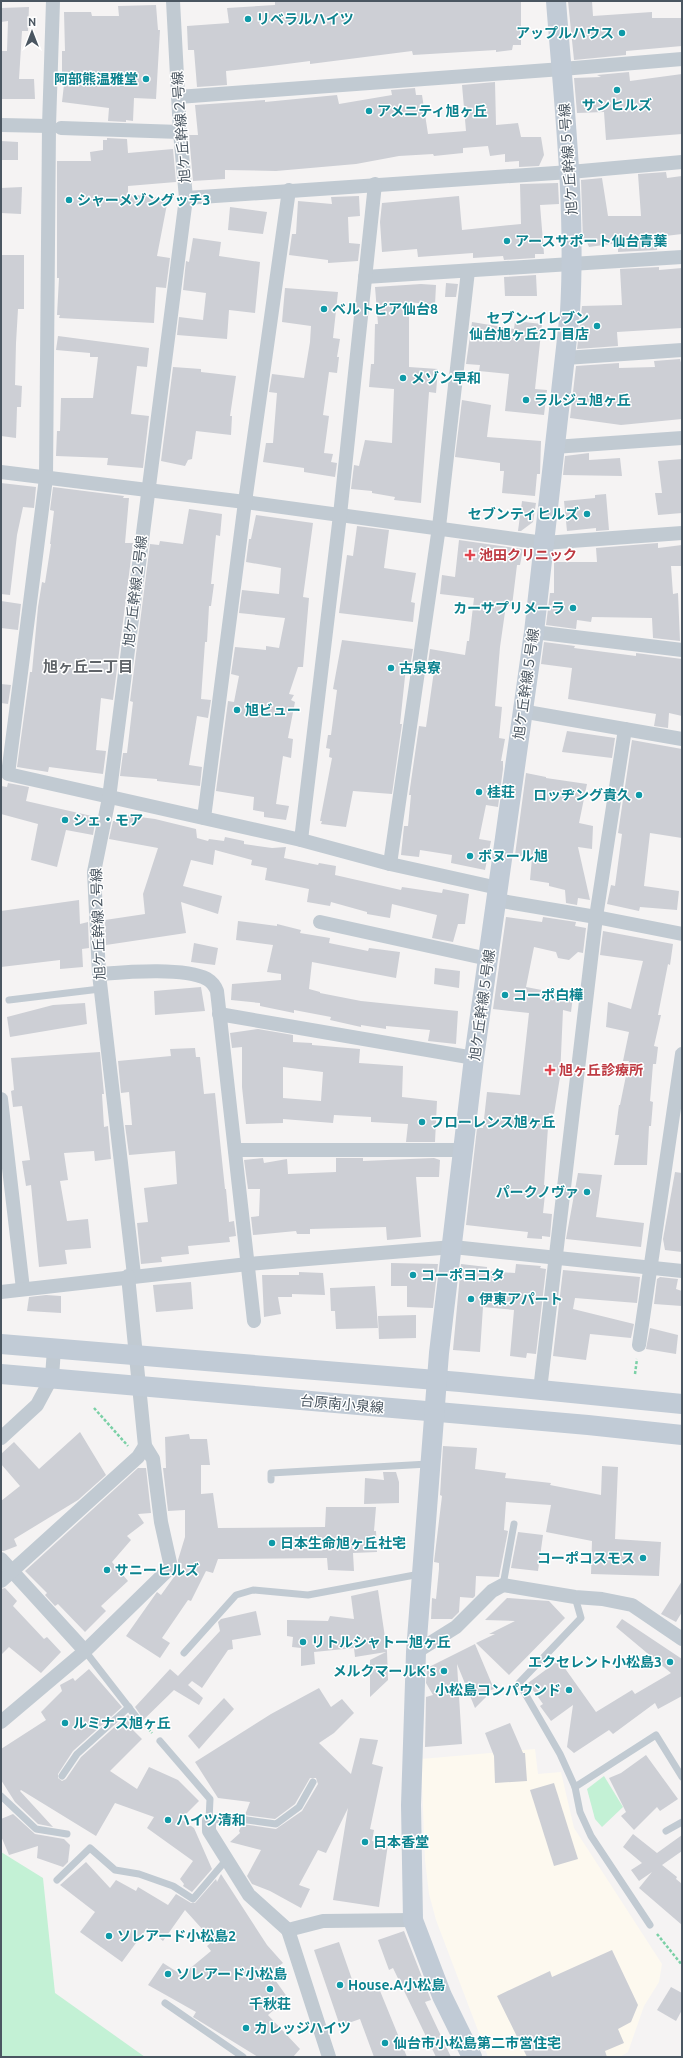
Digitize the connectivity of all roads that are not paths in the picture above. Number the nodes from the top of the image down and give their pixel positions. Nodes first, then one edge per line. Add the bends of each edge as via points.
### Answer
1 (53, 1) edge
2 (173, 1) edge
3 (556, 1) edge
4 (682, 59) edge
5 (562, 69) junction
6 (178, 97) junction
7 (1, 125) edge
8 (55, 127) junction
9 (180, 132) junction
10 (682, 162) edge
11 (570, 172) junction
12 (375, 184) junction
13 (289, 190) junction
14 (186, 198) junction
15 (682, 257) edge
16 (572, 265) junction
17 (468, 271) junction
18 (365, 277) junction
19 (682, 350) edge
20 (565, 358) junction
21 (682, 438) edge
22 (554, 447) junction
23 (1, 472) edge
24 (46, 478) junction
25 (148, 490) junction
26 (245, 502) junction
27 (340, 515) junction
28 (439, 527) junction
29 (682, 533) edge
30 (544, 543) junction
31 (534, 632) junction
32 (682, 650) edge
33 (521, 711) junction
34 (625, 729) junction
35 (682, 739) edge
36 (4, 776) edge
37 (108, 798) junction
38 (204, 818) junction
39 (301, 840) junction
40 (390, 864) junction
41 (497, 894) junction
42 (596, 917) junction
43 (320, 922) dead end
44 (682, 934) edge
45 (488, 959) junction
46 (99, 974) junction
47 (100, 989) junction
48 (9, 1000) dead end
49 (219, 1014) junction
50 (682, 1054) edge
51 (474, 1058) junction
52 (1, 1100) edge
53 (235, 1150) junction
54 (463, 1150) junction
55 (453, 1246) junction
56 (555, 1258) junction
57 (248, 1264) junction
58 (652, 1268) junction
59 (682, 1271) edge
60 (131, 1276) junction
61 (23, 1289) junction
62 (1, 1292) edge
63 (254, 1321) dead end
64 (1, 1344) edge
65 (639, 1345) dead end
66 (54, 1349) junction
67 (1, 1374) edge
68 (52, 1377) junction
69 (436, 1380) junction
70 (540, 1390) junction
71 (682, 1404) edge
72 (434, 1411) junction
73 (682, 1435) edge
74 (1, 1438) edge
75 (139, 1449) junction
76 (430, 1464) junction
77 (271, 1480) dead end
78 (514, 1524) dead end
79 (1, 1559) edge
80 (13, 1570) junction
81 (421, 1574) junction
82 (1, 1581) edge
83 (503, 1586) junction
84 (575, 1597) junction
85 (682, 1639) edge
86 (85, 1651) junction
87 (416, 1652) junction
88 (184, 1653) dead end
89 (129, 1707) junction
90 (137, 1718) road end
91 (1, 1722) edge
92 (160, 1741) road end
93 (62, 1776) dead end
94 (682, 1777) edge
95 (313, 1782) dead end
96 (575, 1787) junction
97 (1, 1796) edge
98 (209, 1820) junction
99 (682, 1822) edge
100 (666, 1831) dead end
101 (67, 1834) dead end
102 (226, 1860) junction
103 (57, 1880) dead end
104 (413, 1920) junction
105 (650, 1925) road end
106 (288, 1930) junction
107 (165, 2003) dead end
108 (243, 2057) edge
109 (329, 2057) edge
110 (472, 2057) edge

1 - 8 street
2 - 6 street, 旭ケ丘幹線２号線
3 - 5 street, 旭ケ丘幹線５号線
4 - 5 street
5 - 6 street
5 - 11 street, 旭ケ丘幹線５号線
6 - 9 street, 旭ケ丘幹線２号線
7 - 8 street
8 - 9 street
8 - 24 street
9 - 14 street, 旭ケ丘幹線２号線
10 - 11 street
11 - 12 street
11 - 16 street, 旭ケ丘幹線５号線
12 - 13 street
12 - 18 street
13 - 14 street
13 - 26 street
14 - 25 street, 旭ケ丘幹線２号線
15 - 16 street
16 - 17 street
16 - 20 street, 旭ケ丘幹線５号線
17 - 18 street
17 - 28 street
18 - 27 street
19 - 20 street
20 - 22 street, 旭ケ丘幹線５号線
21 - 22 street
22 - 30 street, 旭ケ丘幹線５号線
23 - 24 street
24 - 25 street
24 - 36 street
25 - 26 street
25 - 37 street, 旭ケ丘幹線２号線
26 - 27 street
26 - 38 street
27 - 28 street
27 - 39 street
28 - 30 street
28 - 40 street
29 - 30 street
30 - 31 street, 旭ケ丘幹線５号線
31 - 32 street
31 - 33 street, 旭ケ丘幹線５号線
33 - 34 street
33 - 41 street, 旭ケ丘幹線５号線
34 - 35 street
34 - 42 street
36 - 37 street
37 - 38 street
37 - 46 street, 旭ケ丘幹線２号線 via 94,872
38 - 39 street
39 - 40 street
40 - 41 street
41 - 42 street
41 - 45 street, 旭ケ丘幹線５号線
42 - 44 street
42 - 56 street
43 - 45 street
45 - 51 street, 旭ケ丘幹線５号線
46 - 47 street, 旭ケ丘幹線２号線
46 - 49 street via 178,972 207,979 214,984 217,991
47 - 48 lane
47 - 60 street, 旭ケ丘幹線２号線
49 - 51 street
49 - 53 street
50 - 58 street
51 - 54 street, 旭ケ丘幹線５号線
52 - 61 street
53 - 54 street
53 - 57 street
54 - 55 street, 旭ケ丘幹線５号線
55 - 56 street
55 - 57 street
55 - 69 street, 旭ケ丘幹線５号線
56 - 58 street
56 - 70 street
57 - 60 street
57 - 63 street
58 - 59 street
58 - 65 street
60 - 61 street
60 - 75 street, 旭ケ丘幹線２号線 via 132,1318 144,1423
61 - 62 street
64 - 66 street
66 - 68 street
66 - 69 street
67 - 68 street, 台原南小泉線
68 - 72 street, 台原南小泉線
68 - 74 street via 37,1405
69 - 70 street
69 - 72 street, 旭ケ丘幹線５号線
70 - 71 street
72 - 73 street, 台原南小泉線
72 - 76 street, 旭ケ丘幹線５号線
75 - 80 street via 138,1457
75 - 86 street via 153,1459 161,1522 171,1567
76 - 77 lane via 271,1473
76 - 81 street, 旭ケ丘幹線５号線
78 - 83 lane
79 - 80 street
80 - 82 street
80 - 86 street
81 - 87 street, 旭ケ丘幹線５号線
81 - 88 lane via 308,1594 253,1590 236,1595
83 - 84 street
83 - 87 street via 492,1591 456,1627
84 - 85 street via 632,1605
84 - 96 lane via 581,1618 519,1683 560,1754
86 - 89 lane
86 - 91 street
87 - 104 street, 旭ケ丘幹線５号線 via 411,1805
89 - 90 lane
89 - 93 lane via 77,1754
92 - 98 lane via 210,1799
94 - 96 lane via 656,1736
95 - 98 lane via 299,1807 276,1824 240,1818
96 - 105 lane via 580,1812 591,1836
97 - 101 lane via 36,1829
98 - 102 street via 209,1831
99 - 100 lane
102 - 103 lane via 193,1899 173,1886 139,1874 115,1870 90,1848
102 - 106 street via 249,1895
104 - 106 street via 323,1921
104 - 110 street, 旭ケ丘幹線５号線 via 442,1996
106 - 109 street
107 - 108 lane

